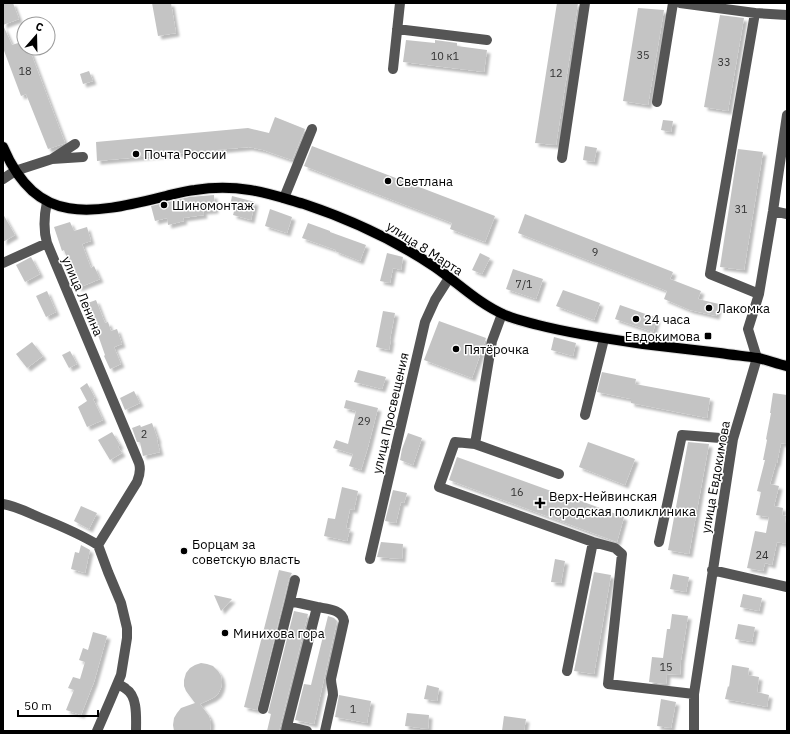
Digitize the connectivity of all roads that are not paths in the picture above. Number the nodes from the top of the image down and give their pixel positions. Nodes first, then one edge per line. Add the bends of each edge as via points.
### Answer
1 (400, 3) edge
2 (585, 3) edge
3 (673, 3) edge
4 (680, 3) edge
5 (755, 13) junction
6 (787, 15) edge
7 (397, 29) junction
8 (487, 40) dead end
9 (393, 69) dead end
10 (657, 102) dead end
11 (787, 115) edge
12 (312, 129) dead end
13 (75, 144) dead end
14 (3, 148) edge
15 (83, 157) dead end
16 (562, 158) dead end
17 (52, 159) junction
18 (15, 171) junction
19 (3, 179) edge
20 (284, 198) junction
21 (47, 202) junction
22 (773, 211) junction
23 (787, 214) edge
24 (47, 243) junction
25 (3, 264) edge
26 (449, 278) junction
27 (759, 294) junction
28 (502, 314) junction
29 (604, 339) junction
30 (757, 358) junction
31 (787, 366) edge
32 (585, 415) dead end
33 (732, 439) junction
34 (475, 444) junction
35 (559, 474) dead end
36 (3, 504) edge
37 (593, 542) junction
38 (659, 542) dead end
39 (98, 545) junction
40 (370, 559) dead end
41 (712, 570) junction
42 (295, 580) dead end
43 (787, 587) edge
44 (290, 601) junction
45 (317, 607) junction
46 (567, 671) dead end
47 (118, 684) junction
48 (694, 694) junction
49 (263, 709) dead end
50 (287, 729) edge
51 (96, 731) edge
52 (136, 731) edge
53 (307, 731) edge
54 (325, 731) edge
55 (694, 731) edge

1 - 7 street
2 - 16 street
3 - 10 street
4 - 5 street
5 - 6 street
5 - 27 street via 710,274
7 - 8 street
7 - 9 street
11 - 22 street
12 - 20 street
13 - 17 street
14 - 18 main road
15 - 17 street
17 - 18 street
18 - 19 street
18 - 21 main road via 29,190
20 - 21 main road, улица 8 Марта via 268,193 229,188 195,190 93,210 70,209
20 - 26 main road, улица 8 Марта via 326,211 375,232 416,254
21 - 24 street, улица Ленина via 44,213
22 - 23 street
22 - 27 street
24 - 25 street
24 - 39 street, улица Ленина via 140,468 137,482
26 - 28 main road, улица 8 Марта
26 - 40 street, улица Просвещения via 425,322
27 - 30 street via 748,329
28 - 29 main road, улица 8 Марта via 554,329
28 - 34 street via 492,341
29 - 30 main road, улица 8 Марта
29 - 32 street
30 - 31 main road, улица 8 Марта
30 - 33 street, улица Евдокимова
33 - 38 street via 682,435
33 - 41 street, улица Евдокимова
34 - 35 street
34 - 37 street via 455,442 439,487
36 - 39 street via 51,522
37 - 46 street
37 - 48 street via 615,548 622,554 608,684
39 - 47 street via 121,602 127,628
41 - 43 street
41 - 48 street, улица Евдокимова
42 - 44 street
44 - 45 street
44 - 49 street
45 - 50 street
45 - 54 street via 338,612 343,617 331,679 333,695
47 - 51 street
47 - 52 street via 128,689 132,695
48 - 55 street, улица Евдокимова
50 - 53 street

